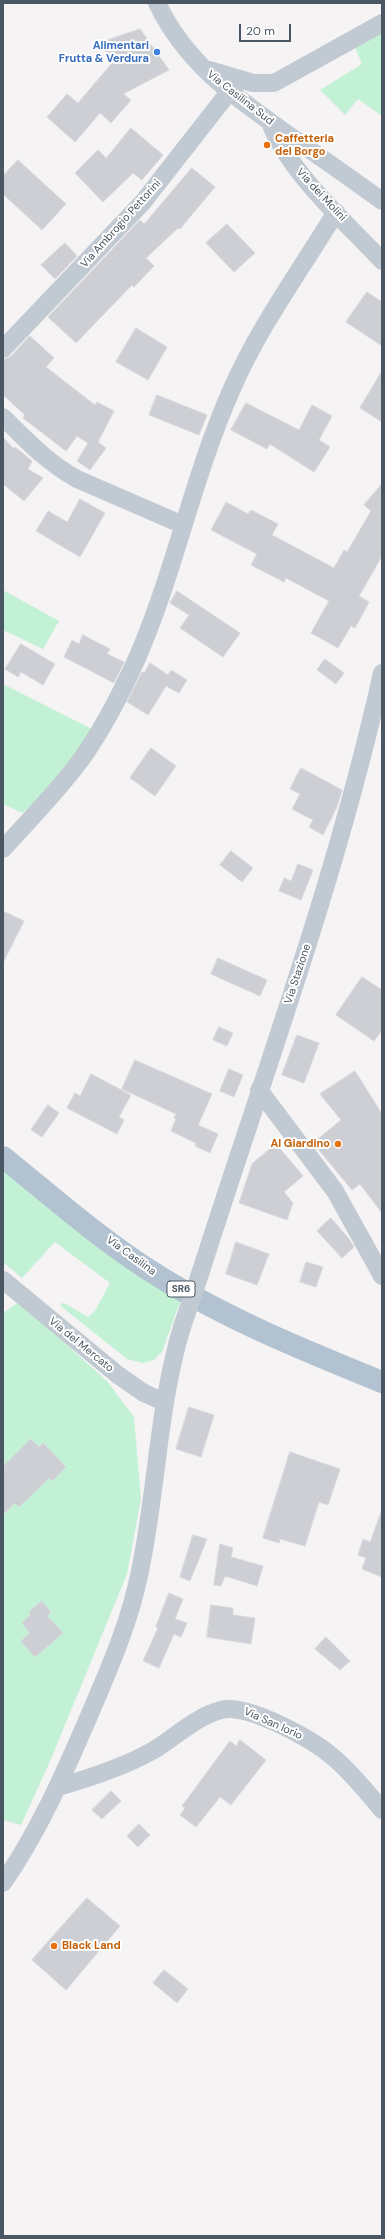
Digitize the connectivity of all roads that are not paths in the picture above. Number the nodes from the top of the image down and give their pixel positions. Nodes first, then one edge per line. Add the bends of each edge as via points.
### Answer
1 (156, 3) edge
2 (382, 23) edge
3 (202, 68) junction
4 (229, 92) junction
5 (270, 122) junction
6 (382, 201) edge
7 (336, 212) junction
8 (382, 261) edge
9 (3, 349) edge
10 (3, 417) edge
11 (183, 525) junction
12 (382, 673) edge
13 (3, 849) edge
14 (259, 1090) junction
15 (3, 1157) edge
16 (382, 1276) edge
17 (3, 1280) edge
18 (382, 1382) edge
19 (164, 1402) junction
20 (58, 1787) junction
21 (382, 1810) edge
22 (3, 1883) edge

1 - 3 street, Via Casilina Sud via 181,45
2 - 3 street via 274,83 253,83
3 - 4 street, Via Casilina Sud
4 - 5 street, Via Casilina Sud
4 - 9 street, Via Ambrogio Pettorini via 143,202
5 - 6 street, Via Casilina Sud
5 - 7 street, Via dei Molini via 289,160
7 - 8 street, Via dei Molini
7 - 11 street via 267,322 239,373 221,416
10 - 11 street via 61,470
11 - 13 street via 142,647 100,728 84,755 58,789
12 - 14 street, Via Stazione via 341,838
14 - 16 street via 334,1191
14 - 19 street, Via Stazione, bridge via 182,1327
15 - 18 main road, Via Casilina / SR6 via 126,1254 170,1283 269,1334
17 - 19 street, Via del Mercato via 118,1375 144,1393
19 - 20 street, Via Stazione via 150,1512 135,1593 116,1650
20 - 21 street, Via San Iorio via 100,1774 142,1756 214,1712 238,1708 320,1747 342,1765
20 - 22 street, Via Stazione via 27,1846

